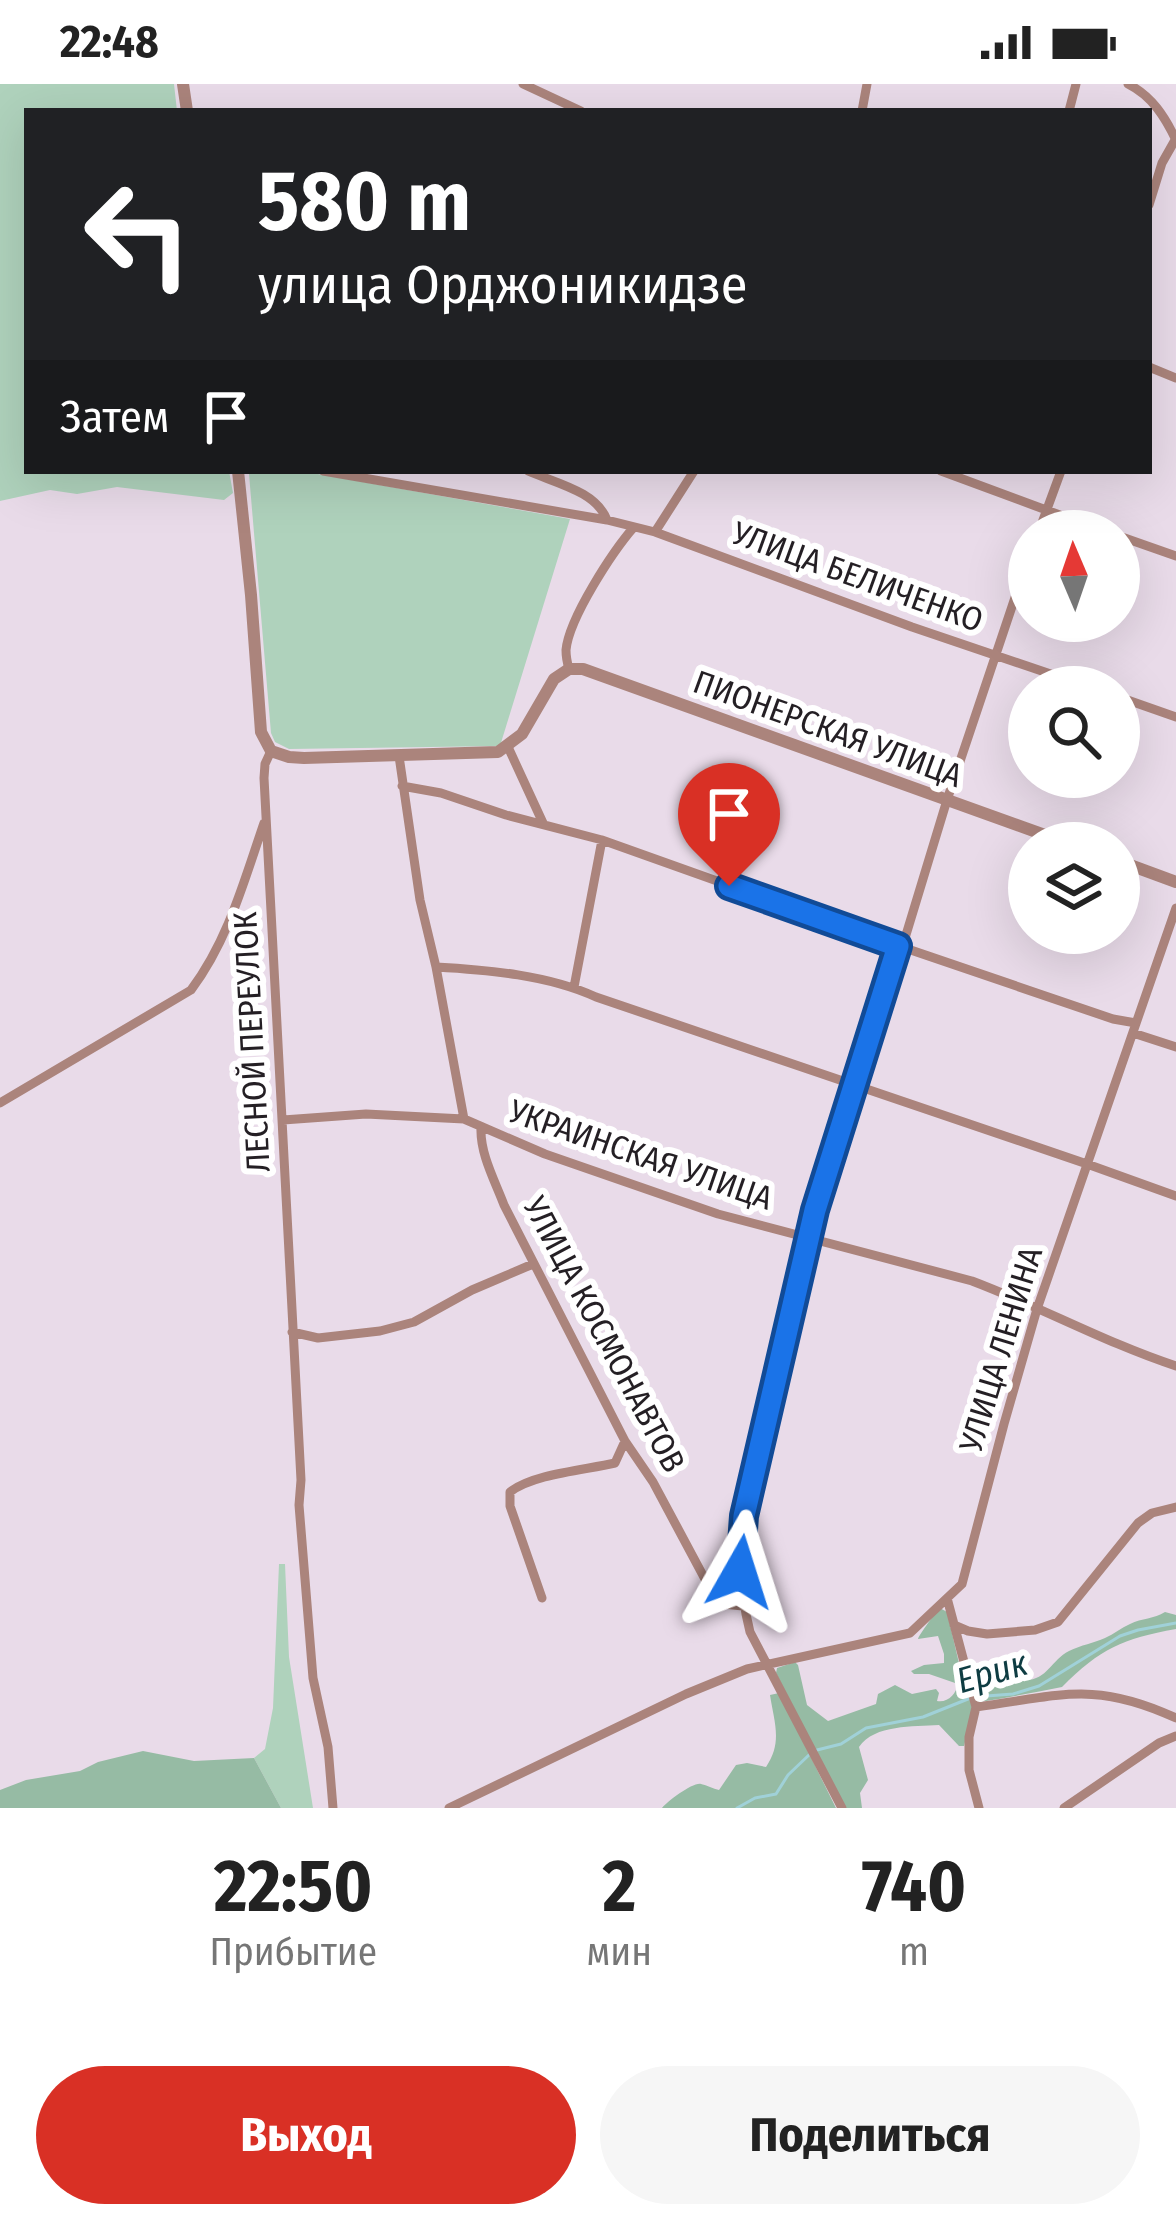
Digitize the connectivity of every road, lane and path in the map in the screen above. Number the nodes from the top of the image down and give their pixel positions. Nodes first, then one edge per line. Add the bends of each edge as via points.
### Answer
1 (523, 84) edge
2 (1128, 84) edge
3 (575, 108) edge
4 (1175, 140) edge
5 (1152, 195) edge
6 (238, 474) edge
7 (340, 474) edge
8 (535, 474) edge
9 (692, 474) edge
10 (949, 474) edge
11 (1060, 474) edge
12 (1041, 510) edge
13 (1047, 510) edge
14 (607, 520) junction
15 (634, 526) junction
16 (655, 532) junction
17 (1140, 543) edge
18 (1176, 556) edge
19 (1008, 617) edge
20 (995, 654) junction
21 (1029, 666) edge
22 (569, 670) junction
23 (1140, 705) edge
24 (1176, 718) edge
25 (508, 747) junction
26 (271, 751) junction
27 (399, 756) junction
28 (402, 786) junction
29 (947, 800) junction
30 (266, 818) junction
31 (1008, 822) edge
32 (543, 823) junction
33 (602, 840) junction
34 (1140, 869) edge
35 (1176, 882) edge
36 (1176, 908) edge
37 (900, 947) junction
38 (436, 967) junction
39 (574, 987) junction
40 (1135, 1028) junction
41 (1176, 1047) edge
42 (853, 1086) junction
43 (0, 1103) edge
44 (464, 1119) junction
45 (283, 1120) junction
46 (481, 1128) junction
47 (1087, 1163) junction
48 (1176, 1196) edge
49 (811, 1236) junction
50 (533, 1264) junction
51 (1037, 1309) junction
52 (292, 1331) junction
53 (1176, 1366) edge
54 (625, 1441) junction
55 (614, 1463) junction
56 (641, 1465) junction
57 (1176, 1507) edge
58 (542, 1598) dead end
59 (946, 1598) junction
60 (743, 1606) junction
61 (954, 1625) junction
62 (766, 1664) junction
63 (976, 1707) junction
64 (1176, 1718) edge
65 (1176, 1736) edge
66 (333, 1808) edge
67 (448, 1808) edge
68 (842, 1808) edge
69 (979, 1808) edge
70 (1064, 1808) edge

1 - 3 street
2 - 4 street via 1153,101
4 - 5 street
6 - 26 street via 261,732
7 - 14 street, УЛИЦА БЕЛИЧЕНКО
8 - 14 street, УЛИЦА БЕЛИЧЕНКО via 602,506
9 - 16 street
10 - 12 street
11 - 13 street
14 - 15 street, УЛИЦА БЕЛИЧЕНКО
15 - 16 street, УЛИЦА БЕЛИЧЕНКО
15 - 22 street via 571,631
16 - 20 street, УЛИЦА БЕЛИЧЕНКО
17 - 18 street
19 - 20 street
20 - 21 street, УЛИЦА БЕЛИЧЕНКО
20 - 29 street
22 - 25 street via 554,679
22 - 29 street, ПИОНЕРСКАЯ УЛИЦА
23 - 24 street
25 - 27 street
25 - 32 street
26 - 27 street
26 - 30 street, ЛЕСНОЙ ПЕРЕУЛОК
27 - 28 street
28 - 32 street
28 - 38 street
29 - 31 street, ПИОНЕРСКАЯ УЛИЦА
29 - 37 street
30 - 43 street via 226,929 191,990
30 - 45 street, ЛЕСНОЙ ПЕРЕУЛОК
32 - 33 street
33 - 37 street
33 - 39 street
34 - 35 street
36 - 40 street, УЛИЦА ЛЕНИНА
37 - 40 street
37 - 42 street
38 - 39 street
38 - 44 street
39 - 42 street
40 - 41 street
40 - 47 street, УЛИЦА ЛЕНИНА
42 - 47 street
42 - 49 street
44 - 45 street, УКРАИНСКАЯ УЛИЦА
44 - 46 street, УКРАИНСКАЯ УЛИЦА
45 - 52 street, ЛЕСНОЙ ПЕРЕУЛОК
46 - 49 street, УКРАИНСКАЯ УЛИЦА via 718,1214
46 - 50 street, УЛИЦА КОСМОНАВТОВ via 489,1166
47 - 48 street
47 - 51 street, УЛИЦА ЛЕНИНА
49 - 51 street, УКРАИНСКАЯ УЛИЦА via 972,1281
49 - 60 street via 744,1516
50 - 52 street via 414,1322 318,1338
50 - 54 street, УЛИЦА КОСМОНАВТОВ
51 - 53 street, УКРАИНСКАЯ УЛИЦА
51 - 59 street, УЛИЦА ЛЕНИНА via 962,1584
52 - 66 street, ЛЕСНОЙ ПЕРЕУЛОК via 305,1594
54 - 55 street
54 - 56 street, УЛИЦА КОСМОНАВТОВ
55 - 56 street
55 - 58 street via 510,1492
56 - 60 street, УЛИЦА КОСМОНАВТОВ via 714,1596
57 - 61 street via 1138,1522 1058,1622 987,1634
59 - 61 street
59 - 62 street via 910,1633
60 - 62 street
61 - 63 street
62 - 67 street
62 - 68 street
63 - 64 street via 1087,1692
63 - 69 street via 969,1770
65 - 70 street

